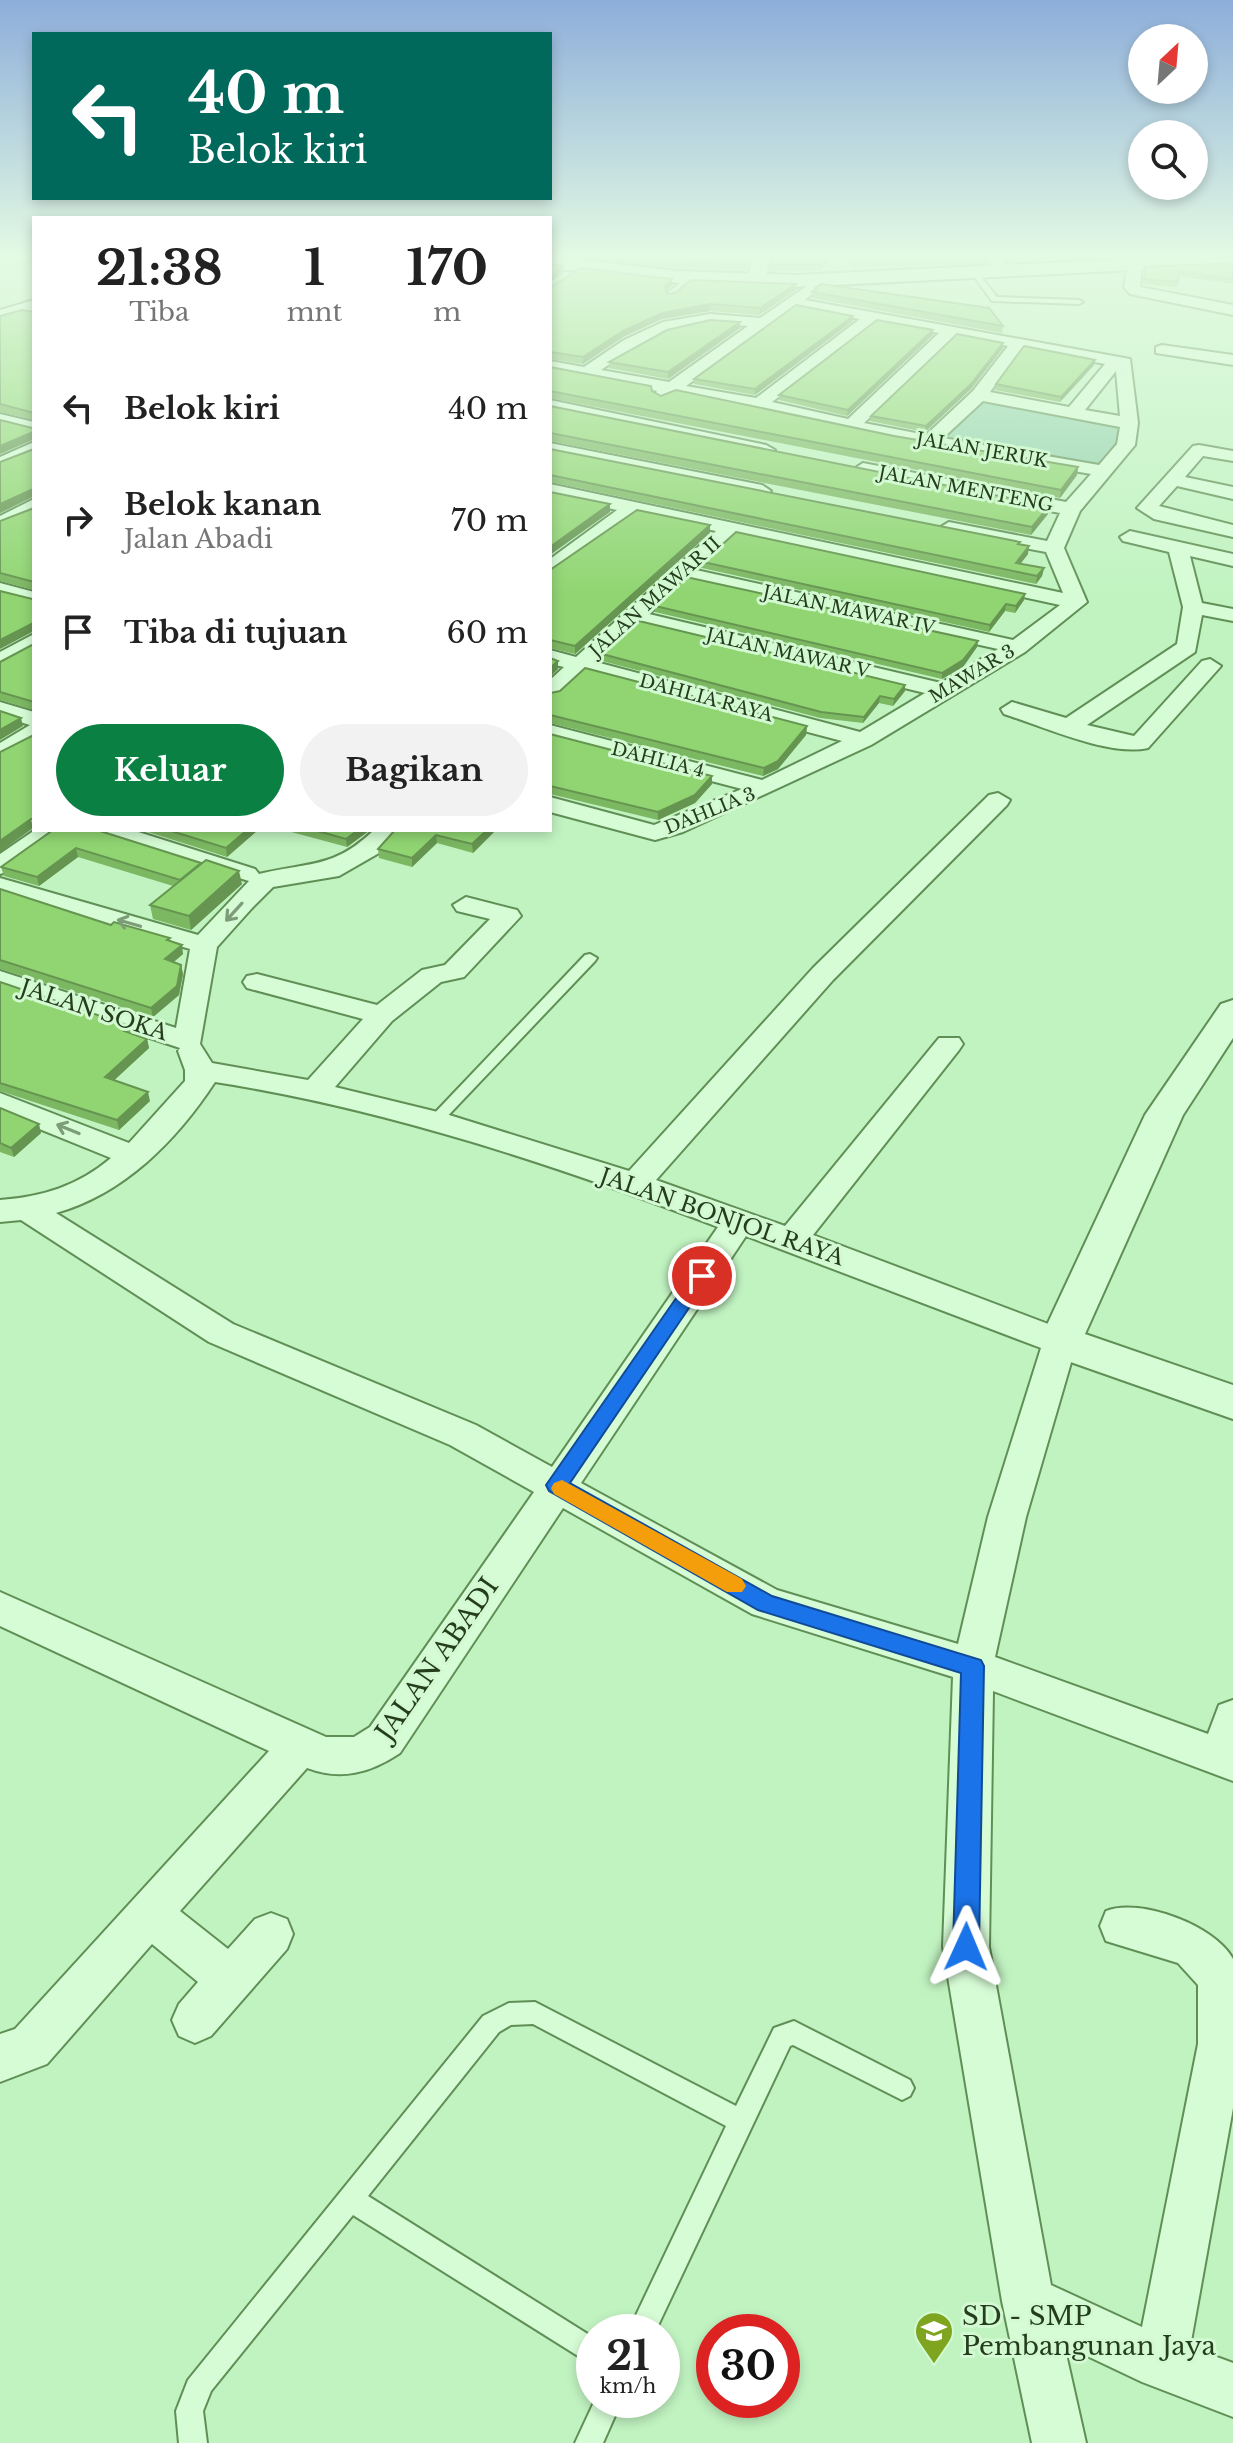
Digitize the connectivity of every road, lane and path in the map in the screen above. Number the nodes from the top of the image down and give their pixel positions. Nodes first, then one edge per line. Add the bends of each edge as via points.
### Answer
1 (561, 368) edge
2 (594, 368) edge
3 (700, 368) edge
4 (806, 368) edge
5 (912, 368) edge
6 (999, 368) edge
7 (1110, 368) edge
8 (1127, 368) edge
9 (587, 373) junction
10 (672, 388) junction
11 (979, 395) junction
12 (759, 404) junction
13 (552, 405) edge
14 (1073, 413) junction
15 (0, 419) edge
16 (627, 421) junction
17 (1129, 423) junction
18 (852, 425) junction
19 (32, 427) edge
20 (894, 435) junction
21 (931, 440) junction
22 (32, 448) edge
23 (552, 448) edge
24 (784, 453) edge
25 (581, 454) junction
26 (1233, 456) edge
27 (0, 464) edge
28 (1105, 471) junction
29 (552, 476) edge
30 (1173, 480) junction
31 (552, 490) edge
32 (1233, 493) edge
33 (774, 494) edge
34 (32, 506) edge
35 (630, 509) junction
36 (1071, 509) junction
37 (801, 522) edge
38 (1, 523) edge
39 (930, 524) edge
40 (729, 530) junction
41 (32, 531) edge
42 (1233, 531) edge
43 (1130, 537) dead end
44 (780, 541) junction
45 (1054, 548) junction
46 (1178, 548) junction
47 (1233, 560) edge
48 (552, 568) edge
49 (680, 573) junction
50 (0, 589) edge
51 (32, 597) edge
52 (1077, 602) junction
53 (1193, 607) junction
54 (1233, 615) edge
55 (631, 616) junction
56 (32, 641) edge
57 (1017, 647) junction
58 (1187, 647) junction
59 (552, 658) edge
60 (0, 661) edge
61 (580, 665) junction
62 (1210, 666) junction
63 (1233, 672) edge
64 (552, 690) edge
65 (945, 691) junction
66 (0, 709) edge
67 (1012, 709) dead end
68 (32, 718) edge
69 (1068, 727) junction
70 (32, 732) edge
71 (552, 733) edge
72 (863, 740) junction
73 (0, 754) edge
74 (765, 788) junction
75 (998, 800) dead end
76 (552, 805) edge
77 (49, 832) edge
78 (112, 832) edge
79 (386, 832) edge
80 (0, 866) edge
81 (265, 880) junction
82 (0, 886) edge
83 (466, 905) dead end
84 (204, 945) junction
85 (590, 958) dead end
86 (0, 979) edge
87 (257, 982) dead end
88 (1233, 1011) edge
89 (382, 1015) junction
90 (188, 1041) junction
91 (949, 1044) dead end
92 (200, 1070) junction
93 (315, 1091) junction
94 (0, 1102) edge
95 (435, 1121) junction
96 (136, 1157) junction
97 (635, 1184) junction
98 (15, 1211) edge
99 (738, 1223) junction
100 (792, 1239) junction
101 (1060, 1342) junction
102 (1233, 1402) edge
103 (557, 1485) junction
104 (0, 1608) edge
105 (973, 1666) junction
106 (1233, 1718) edge
107 (300, 1746) junction
108 (1228, 1760) edge
109 (150, 1915) junction
110 (1122, 1926) dead end
111 (271, 1934) dead end
112 (232, 1980) junction
113 (195, 2020) dead end
114 (0, 2058) edge
115 (902, 2088) dead end
116 (741, 2121) junction
117 (349, 2198) junction
118 (1028, 2301) junction
119 (650, 2314) edge
120 (576, 2342) edge
121 (1161, 2363) junction
122 (1233, 2390) edge
123 (601, 2418) edge
124 (193, 2443) edge
125 (589, 2443) edge
126 (1059, 2443) edge

1 - 9 street, JALAN JERUK
2 - 9 street
3 - 10 street
4 - 12 street
5 - 18 street
6 - 11 street
7 - 14 street
8 - 17 street
9 - 10 street, JALAN JERUK
10 - 12 street, JALAN JERUK
10 - 16 street
11 - 14 street
11 - 21 street
12 - 18 street, JALAN JERUK
13 - 16 street
14 - 17 street
15 - 19 street
16 - 24 street
16 - 25 street
17 - 28 street via 1126,445
18 - 20 street, JALAN JERUK
20 - 21 street, JALAN JERUK
20 - 36 street, JALAN MENTENG via 850,470
21 - 28 street, JALAN JERUK
22 - 27 street
23 - 25 street
25 - 29 street
25 - 33 street
26 - 30 street via 1202,441
28 - 36 street
30 - 32 street
30 - 42 street via 1149,511
31 - 35 street
34 - 38 street
35 - 40 street
35 - 48 street
36 - 45 street
37 - 44 street
38 - 41 street
39 - 45 street
40 - 44 street
40 - 49 street, JALAN MAWAR II
43 - 46 street
44 - 52 street
45 - 52 street
46 - 47 street
46 - 53 street
49 - 55 street, JALAN MAWAR II
49 - 57 street, JALAN MAWAR IV
50 - 51 street
52 - 57 street, MAWAR 3
53 - 54 street
53 - 58 street
55 - 61 street, JALAN MAWAR II
55 - 65 street, JALAN MAWAR V
56 - 60 street
57 - 65 street, MAWAR 3
58 - 62 street
58 - 69 street
59 - 61 street, DAHLIA RAYA
61 - 64 street, JALAN MAWAR II
61 - 72 street, DAHLIA RAYA
62 - 63 street
62 - 69 street via 1140,743
65 - 72 street, MAWAR 3
66 - 68 street
67 - 69 street
70 - 73 street
71 - 74 street, DAHLIA 4
72 - 74 street, DAHLIA 3
74 - 76 street, DAHLIA 3 via 655,833
75 - 97 street via 823,974
77 - 80 street
78 - 81 street
79 - 81 street via 330,871
81 -> 84 street
84 -> 82 street
83 - 89 street via 508,916 454,971 432,976
84 - 90 street
85 - 95 lane
86 - 90 street, JALAN SOKA
87 - 89 street
88 - 101 street via 1164,1115
89 - 93 street
90 - 92 street
91 - 100 street
92 - 93 street, JALAN BONJOL RAYA
92 - 96 street via 200,1082
93 - 95 street, JALAN BONJOL RAYA
96 -> 94 street
95 - 97 street, JALAN BONJOL RAYA
96 - 98 street via 77,1195
97 - 99 street, JALAN BONJOL RAYA
98 - 103 street via 221,1333 463,1435
99 - 100 street, JALAN BONJOL RAYA
99 - 103 street, JALAN ABADI
100 - 101 street, JALAN BONJOL RAYA
101 - 102 street, JALAN BONJOL RAYA
101 - 105 street via 1007,1517
103 - 105 street via 766,1603
103 - 107 street, JALAN ABADI via 385,1740 354,1758 322,1755
104 - 107 street, JALAN ABADI
105 - 108 street
105 - 118 street via 966,1947
106 - 108 street
107 - 109 street
109 - 112 street
109 - 114 street via 30,2047
110 - 121 street via 1191,1945 1210,1961 1221,1983 1221,2044
111 - 112 street
112 - 113 street
115 - 116 lane via 788,2032
116 - 117 lane via 535,2013 509,2014 491,2024
116 - 119 lane
117 - 120 lane
117 - 124 lane via 189,2401 186,2420
118 - 121 street
118 - 126 street
121 - 122 street
123 - 125 lane

